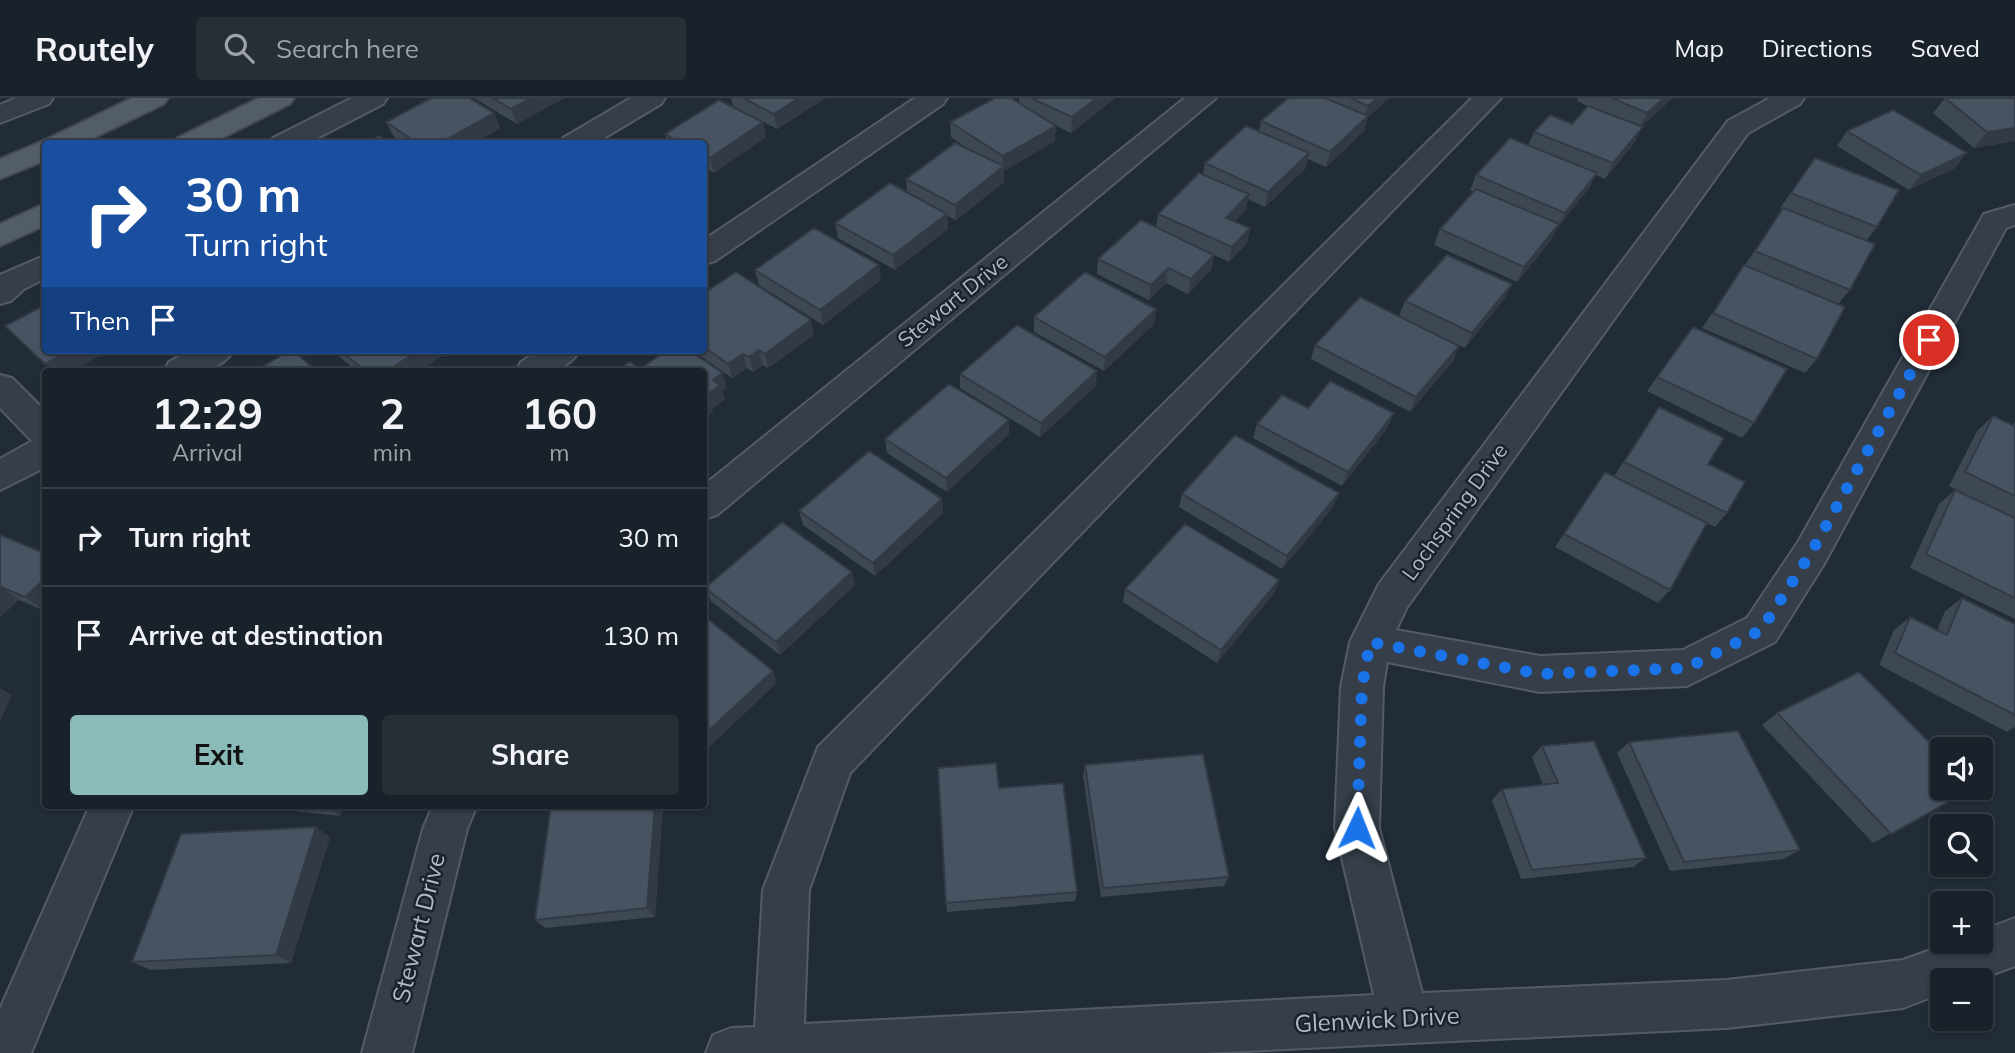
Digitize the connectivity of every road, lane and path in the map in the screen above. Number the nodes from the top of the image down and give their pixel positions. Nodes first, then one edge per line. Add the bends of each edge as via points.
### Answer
1 (39, 98) edge
2 (155, 98) edge
3 (280, 98) edge
4 (373, 98) edge
5 (651, 98) edge
6 (933, 98) edge
7 (1202, 98) edge
8 (1487, 98) edge
9 (1790, 98) edge
10 (0, 115) edge
11 (66, 140) edge
12 (195, 140) edge
13 (291, 140) edge
14 (580, 140) edge
15 (42, 151) edge
16 (0, 170) edge
17 (42, 215) edge
18 (2015, 215) edge
19 (0, 236) edge
20 (707, 252) edge
21 (42, 267) edge
22 (0, 293) edge
23 (211, 354) edge
24 (558, 354) edge
25 (186, 368) edge
26 (537, 368) edge
27 (0, 387) edge
28 (42, 430) edge
29 (42, 452) edge
30 (0, 476) edge
31 (707, 503) edge
32 (1370, 642) junction
33 (110, 809) edge
34 (454, 809) edge
35 (2015, 942) edge
36 (1404, 1018) junction
37 (778, 1051) junction
38 (6, 1053) edge
39 (387, 1053) edge
40 (731, 1053) edge

1 - 10 street
2 - 11 main road
3 - 12 main road
4 - 13 street
5 - 14 street
6 - 20 street
7 - 31 street, Stewart Drive
8 - 37 street via 833,761 786,890
9 - 32 street, Lochspring Drive via 1738,127 1393,596
15 - 16 main road
17 - 19 main road
18 - 32 street via 1995,221 1811,553 1761,630 1687,668 1540,674
21 - 22 street
23 - 25 street
24 - 26 street
27 - 28 street
29 - 30 street
32 - 36 street, Lochspring Drive via 1362,687 1357,828
33 - 38 street
34 - 39 street, Stewart Drive via 445,828
35 - 36 street, Glenwick Drive via 1903,984 1726,1004
36 - 37 street, Glenwick Drive
37 - 40 street, Glenwick Drive

